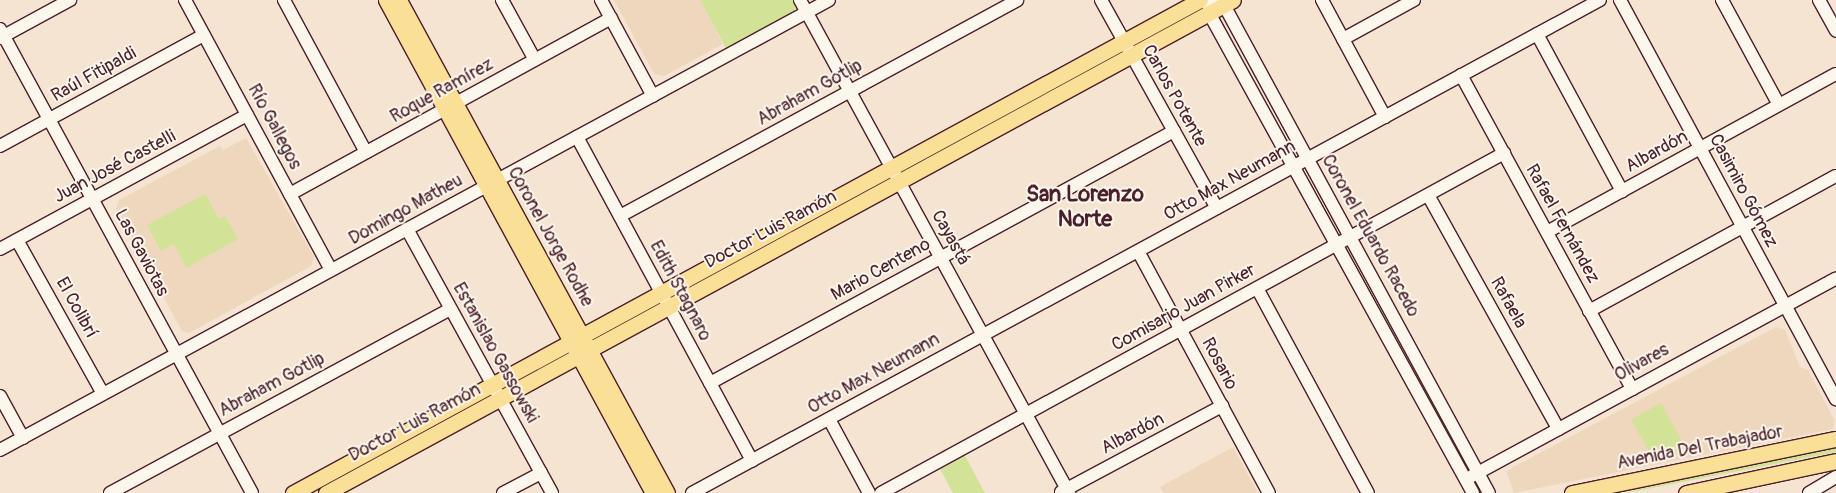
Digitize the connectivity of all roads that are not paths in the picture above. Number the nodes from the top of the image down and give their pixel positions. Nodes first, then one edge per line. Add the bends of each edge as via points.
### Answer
1 (70, 0) edge
2 (185, 0) edge
3 (284, 0) edge
4 (386, 0) edge
5 (399, 0) edge
6 (502, 0) edge
7 (601, 0) edge
8 (800, 0) edge
9 (829, 0) edge
10 (1017, 0) edge
11 (1101, 0) edge
12 (1200, 0) edge
13 (1322, 0) edge
14 (1414, 0) edge
15 (1600, 0) edge
16 (1620, 0) edge
17 (1722, 0) edge
18 (1819, 0) edge
19 (1218, 4) edge
20 (807, 12) junction
21 (611, 18) junction
22 (1836, 31) edge
23 (1, 34) edge
24 (1537, 34) junction
25 (204, 35) junction
26 (1343, 39) junction
27 (1124, 41) junction
28 (1132, 55) junction
29 (535, 60) junction
30 (1836, 74) edge
31 (1461, 76) junction
32 (850, 91) junction
33 (653, 96) junction
34 (450, 106) junction
35 (1779, 106) junction
36 (247, 115) junction
37 (1385, 117) junction
38 (49, 120) junction
39 (1174, 131) junction
40 (577, 137) junction
41 (0, 146) edge
42 (1700, 148) junction
43 (366, 152) junction
44 (1504, 153) junction
45 (1308, 159) junction
46 (1293, 166) junction
47 (892, 168) junction
48 (1836, 176) edge
49 (899, 182) junction
50 (492, 183) junction
51 (1622, 191) junction
52 (290, 194) junction
53 (1428, 195) junction
54 (92, 199) junction
55 (1217, 208) junction
56 (620, 216) junction
57 (1743, 227) junction
58 (407, 229) junction
59 (1547, 232) junction
60 (1350, 237) junction
61 (17, 240) junction
62 (1336, 245) junction
63 (0, 249) edge
64 (1138, 251) junction
65 (940, 257) junction
66 (332, 270) junction
67 (1836, 278) edge
68 (1257, 288) junction
69 (662, 293) junction
70 (1785, 305) junction
71 (669, 307) junction
72 (451, 309) junction
73 (1589, 311) junction
74 (1181, 330) junction
75 (983, 335) junction
76 (577, 339) junction
77 (584, 353) junction
78 (177, 354) junction
79 (710, 383) junction
80 (493, 385) junction
81 (1632, 389) junction
82 (103, 394) junction
83 (0, 396) edge
84 (500, 398) junction
85 (1836, 399) edge
86 (1222, 406) junction
87 (1026, 414) junction
88 (829, 419) junction
89 (1558, 429) junction
90 (220, 434) junction
91 (23, 438) junction
92 (1836, 439) edge
93 (0, 450) edge
94 (752, 461) junction
95 (1836, 461) edge
96 (1478, 472) junction
97 (541, 473) junction
98 (1836, 477) edge
99 (1466, 480) junction
100 (1065, 492) edge
101 (110, 493) edge
102 (252, 493) edge
103 (293, 493) edge
104 (326, 493) edge
105 (503, 493) edge
106 (552, 493) edge
107 (653, 493) edge
108 (667, 493) edge
109 (692, 493) edge
110 (869, 493) edge
111 (881, 493) edge
112 (1269, 493) edge
113 (1368, 493) edge
114 (1473, 493) edge
115 (1489, 493) edge
116 (1572, 493) edge
117 (1686, 493) edge
118 (1809, 493) edge

1 - 23 street
2 - 25 street, Río Gallegos
3 - 43 street
4 - 34 main road, Coronel Jorge Rodhe
5 - 34 main road, Coronel Jorge Rodhe
6 - 29 street
7 - 21 street
8 - 20 street, Cayastá
9 - 20 street, Domingo Matheu
10 - 32 street, Abraham Gotlip
11 - 27 street, Carlos Potente
12 - 27 main road, Doctor Luis Ramón
13 - 26 street
14 - 26 street
15 - 24 street, Otto Max Neumann
16 - 42 street, Casimiro Gómez
17 - 35 street
18 - 22 street
19 - 28 main road, Doctor Luis Ramón
19 - 45 street, Coronel Eduardo Racedo
19 - 46 street, Coronel Eduardo Racedo
20 - 32 street, Cayastá
20 - 33 street, Domingo Matheu
21 - 29 street, Roque Ramírez
21 - 33 street
23 - 38 street, Las Gaviotas
24 - 31 street, Otto Max Neumann
24 - 51 street
25 - 36 street, Río Gallegos
25 - 38 street, Raúl Fitipaldi
26 - 37 street
27 - 28 street, Carlos Potente
27 - 47 main road, Doctor Luis Ramón
28 - 39 street, Carlos Potente
28 - 49 main road, Doctor Luis Ramón
29 - 34 street, Roque Ramírez
30 - 35 street, Albardón
31 - 37 street, Otto Max Neumann
31 - 44 street, Rafael Fernández
32 - 47 street, Cayastá
32 - 56 street, Abraham Gotlip
33 - 40 street, Domingo Matheu
34 - 43 street, Roque Ramírez
34 - 50 main road, Coronel Jorge Rodhe
35 - 42 street, Albardón
36 - 52 street, Río Gallegos
36 - 54 street, Juan José Castelli
37 - 45 street, Otto Max Neumann
38 - 41 street, Raúl Fitipaldi
38 - 54 street, Las Gaviotas
39 - 55 street, Carlos Potente
39 - 65 street, Mario Centeno
40 - 50 street, Domingo Matheu
40 - 56 street, Edith Stagnaro
42 - 51 street, Albardón
42 - 57 street, Casimiro Gómez
43 - 52 street, Roque Ramírez
44 - 53 street, Comisario Juan Pirker
44 - 59 street, Rafael Fernández
45 - 46 street, Otto Max Neumann
45 - 60 street, Coronel Eduardo Racedo
46 - 55 street, Otto Max Neumann
46 - 62 street, Coronel Eduardo Racedo
47 - 49 street, Cayastá
47 - 69 main road, Doctor Luis Ramón
48 - 57 street
49 - 65 street, Cayastá
49 - 71 main road, Doctor Luis Ramón
50 - 58 street, Domingo Matheu
50 - 76 main road, Coronel Jorge Rodhe
51 - 59 street, Albardón
52 - 66 street, Río Gallegos
53 - 60 street, Comisario Juan Pirker
53 - 89 street, Rafaela
54 - 61 street, Juan José Castelli
54 - 78 street, Las Gaviotas
55 - 64 street, Otto Max Neumann
56 - 69 street, Edith Stagnaro
57 - 70 street, Casimiro Gómez
57 - 73 street
58 - 66 street, Domingo Matheu
58 - 72 street, Estanislao Gassowski
59 - 73 street, Rafael Fernández
60 - 62 street, Comisario Juan Pirker
60 - 96 street, Coronel Eduardo Racedo
61 - 63 street, Juan José Castelli
61 - 82 street, El Colibrí
62 - 68 street, Comisario Juan Pirker
62 - 99 street, Coronel Eduardo Racedo
64 - 74 street, Rosario
64 - 75 street, Otto Max Neumann
65 - 75 street, Cayastá
65 - 79 street, Mario Centeno
66 - 78 street, Domingo Matheu
67 - 70 street, Olivares
68 - 74 street, Comisario Juan Pirker
68 - 113 street
69 - 71 street, Edith Stagnaro
69 - 76 main road, Doctor Luis Ramón
70 - 81 street, Olivares
70 - 85 street, Casimiro Gómez
71 - 77 main road, Doctor Luis Ramón
71 - 79 street, Edith Stagnaro
72 - 80 street, Estanislao Gassowski
72 - 90 street, Abraham Gotlip
73 - 81 street, Rafael Fernández
74 - 86 street, Rosario
74 - 87 street, Comisario Juan Pirker
75 - 87 street, Cayastá
75 - 88 street, Otto Max Neumann
76 - 77 main road, Coronel Jorge Rodhe
76 - 80 main road, Doctor Luis Ramón
77 - 84 main road, Doctor Luis Ramón
77 - 107 main road, Coronel Jorge Rodhe
77 - 108 main road, Coronel Jorge Rodhe
78 - 82 street, Domingo Matheu
78 - 90 street, Las Gaviotas
79 - 94 street, Edith Stagnaro
80 - 84 street, Estanislao Gassowski
80 - 103 main road, Doctor Luis Ramón
81 - 89 street, Olivares
82 - 91 street, Domingo Matheu
83 - 91 street
84 - 97 street, Estanislao Gassowski
84 - 104 main road, Doctor Luis Ramón
86 - 100 street, Albardón
86 - 112 street, Rosario
87 - 100 street, Cayastá
87 - 111 street, Comisario Juan Pirker
88 - 94 street, Otto Max Neumann
88 - 110 street
89 - 96 street, Olivares
90 - 101 street, Abraham Gotlip
90 - 102 street, Las Gaviotas
91 - 93 street, Domingo Matheu
92 - 116 main road, Avenida Del Trabajador
94 - 109 street, Otto Max Neumann
95 - 117 main road
96 - 99 street, Olivares
96 - 115 street, Coronel Eduardo Racedo
97 - 105 street
97 - 106 street, Estanislao Gassowski
98 - 118 street
99 - 114 street, Coronel Eduardo Racedo

